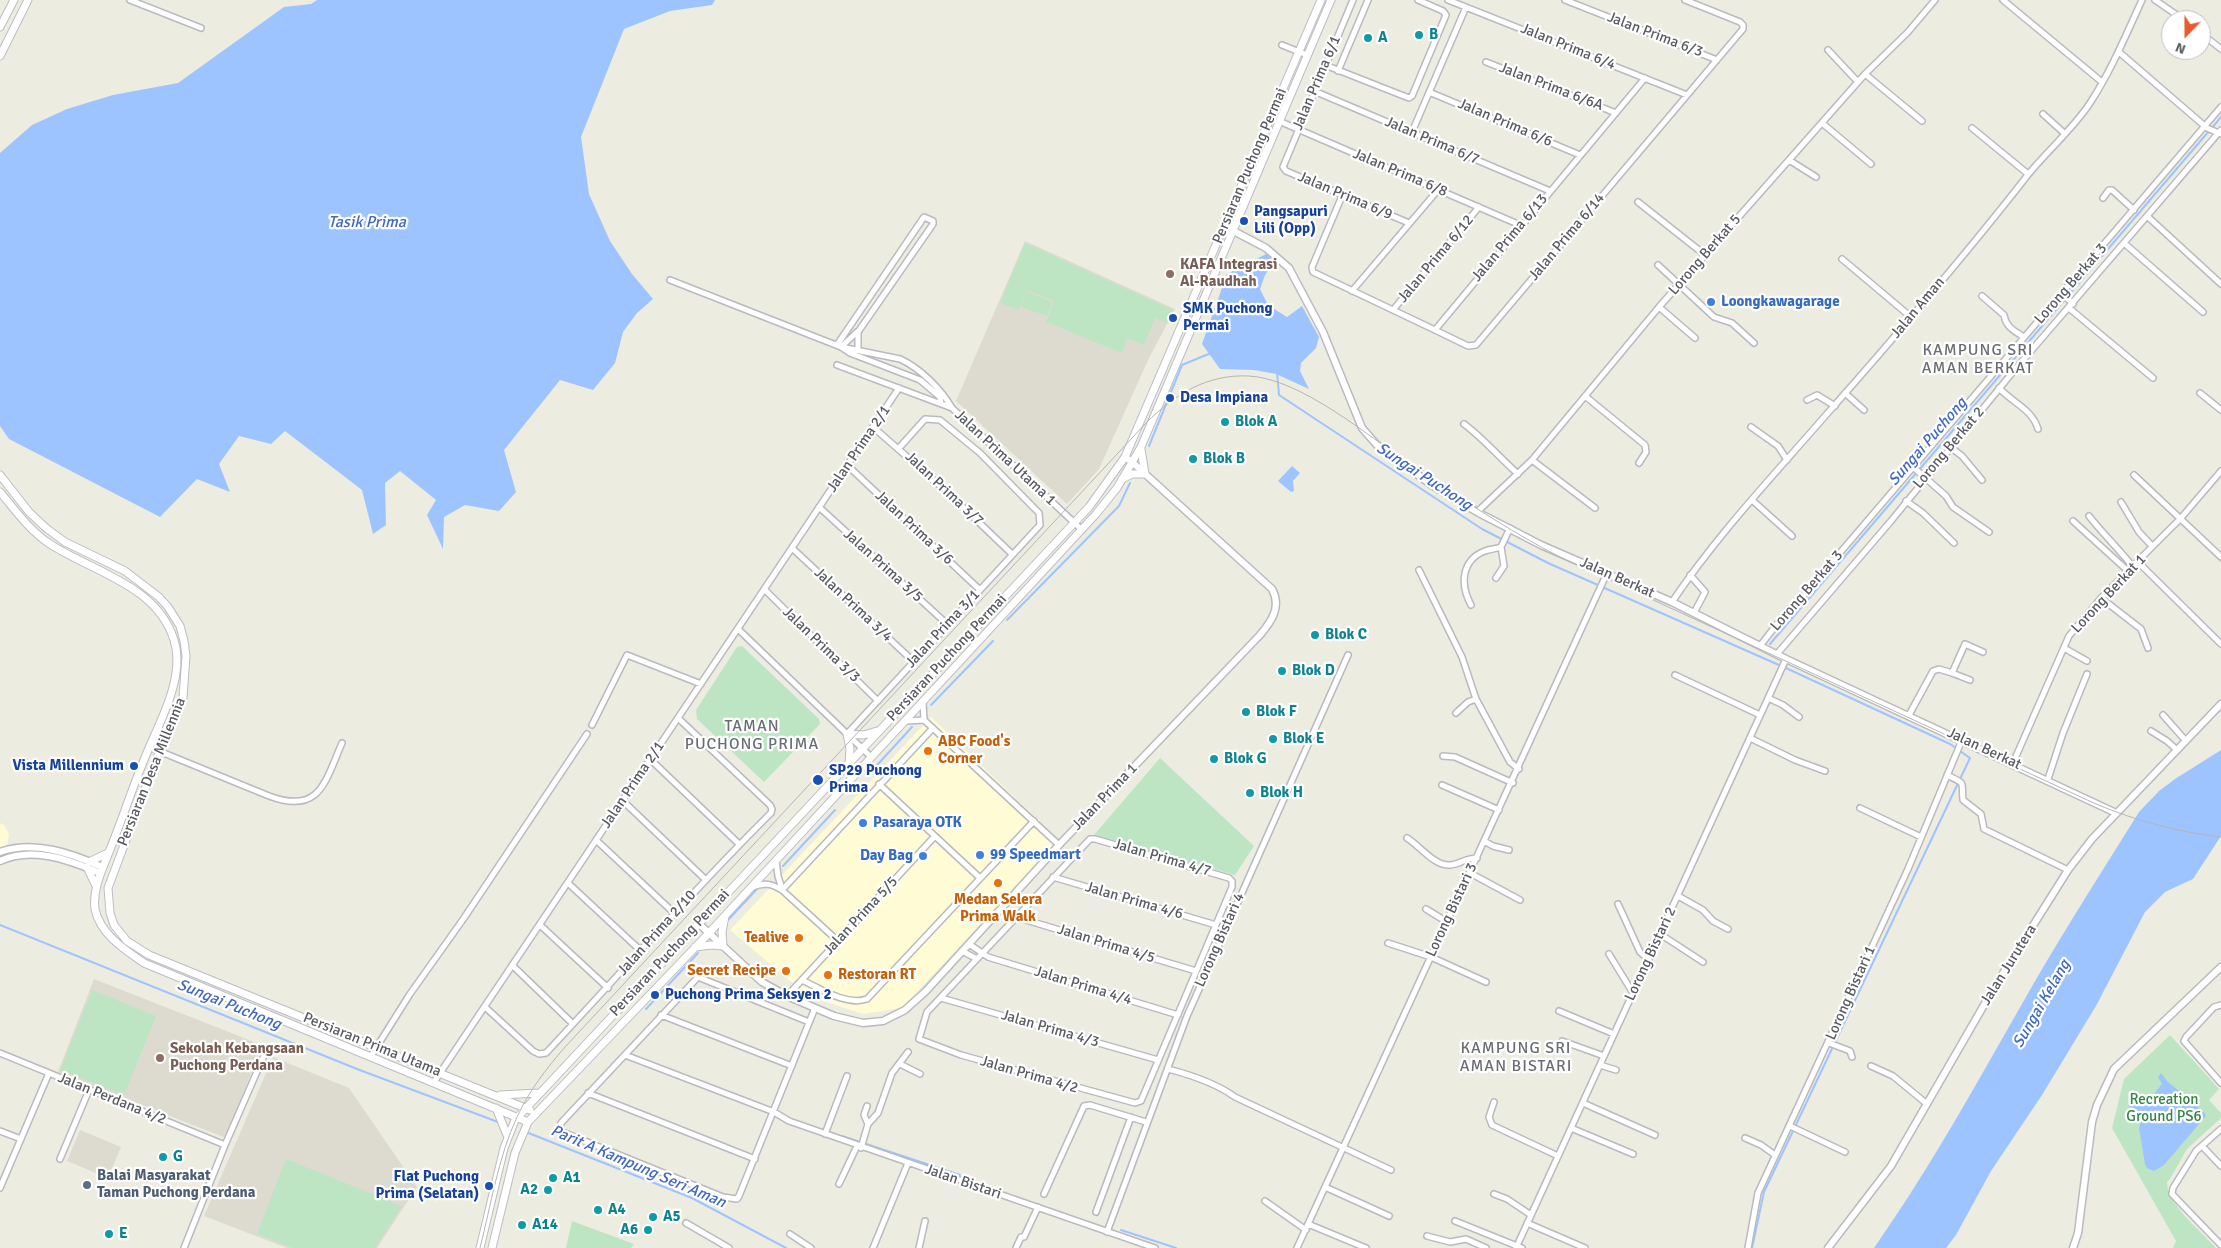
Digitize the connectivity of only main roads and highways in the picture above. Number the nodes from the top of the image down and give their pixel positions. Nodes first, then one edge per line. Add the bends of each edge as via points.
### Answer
1 (14, 0) edge
2 (28, 0) edge
3 (1321, 0) edge
4 (1331, 0) edge
5 (0, 26) edge
6 (0, 56) edge
7 (1141, 447) junction
8 (0, 475) edge
9 (1122, 480) junction
10 (0, 492) edge
11 (986, 618) junction
12 (994, 624) junction
13 (880, 730) junction
14 (849, 763) junction
15 (109, 853) junction
16 (118, 858) junction
17 (102, 870) junction
18 (108, 888) junction
19 (97, 889) junction
20 (726, 913) junction
21 (695, 948) junction
22 (539, 1093) junction
23 (493, 1094) junction
24 (496, 1108) junction
25 (526, 1108) junction
26 (537, 1112) junction
27 (515, 1120) junction
28 (527, 1125) junction
29 (508, 1135) junction
30 (480, 1248) edge
31 (492, 1248) edge

1 - 5 main road
2 - 6 main road
3 - 11 main road, Persiaran Puchong Permai via 1125,458 1074,523
4 - 7 main road, Persiaran Puchong Permai
7 - 9 main road, Persiaran Puchong Permai
7 - 9 main road via 1145,474 1132,474
8 - 16 main road, Persiaran Desa Millennia via 46,528 65,542 126,571 168,607 180,626 186,656 183,698
9 - 12 main road, Persiaran Puchong Permai via 1082,530
10 - 15 main road, Persiaran Desa Millennia via 39,536 122,582 161,614 171,630 176,649 175,680 170,699
11 - 12 main road
11 - 13 main road, Persiaran Puchong Permai
12 - 20 main road, Persiaran Puchong Permai
13 - 14 main road, Persiaran Puchong Permai
13 - 14 main road via 860,736 847,734
14 - 22 main road, Persiaran Puchong Permai
15 - 17 main road, Persiaran Desa Millennia
15 - 19 main road via 89,864
16 - 17 main road
16 - 18 main road, Persiaran Prima Utama
17 - 18 main road
17 - 19 main road, Persiaran Prima Utama
18 - 23 main road, Persiaran Prima Utama via 114,925 128,941 149,954
19 - 24 main road, Persiaran Prima Utama via 95,908 99,920 121,948 144,963
20 - 21 main road, Persiaran Puchong Permai
20 - 21 main road via 722,932 724,946
21 - 26 main road, Persiaran Puchong Permai
22 - 23 main road
22 - 25 main road, Persiaran Puchong Permai
23 - 25 main road, Persiaran Prima Utama
24 - 27 main road, Persiaran Prima Utama
24 - 29 main road
25 - 26 main road, Persiaran Prima Utama
25 - 27 main road, Persiaran Puchong Permai
26 - 28 main road, Persiaran Puchong Permai
27 - 28 main road, Persiaran Prima Utama
27 - 29 main road, Persiaran Puchong Permai
28 - 31 main road, Persiaran Puchong Permai via 515,1153
29 - 30 main road, Persiaran Puchong Permai

